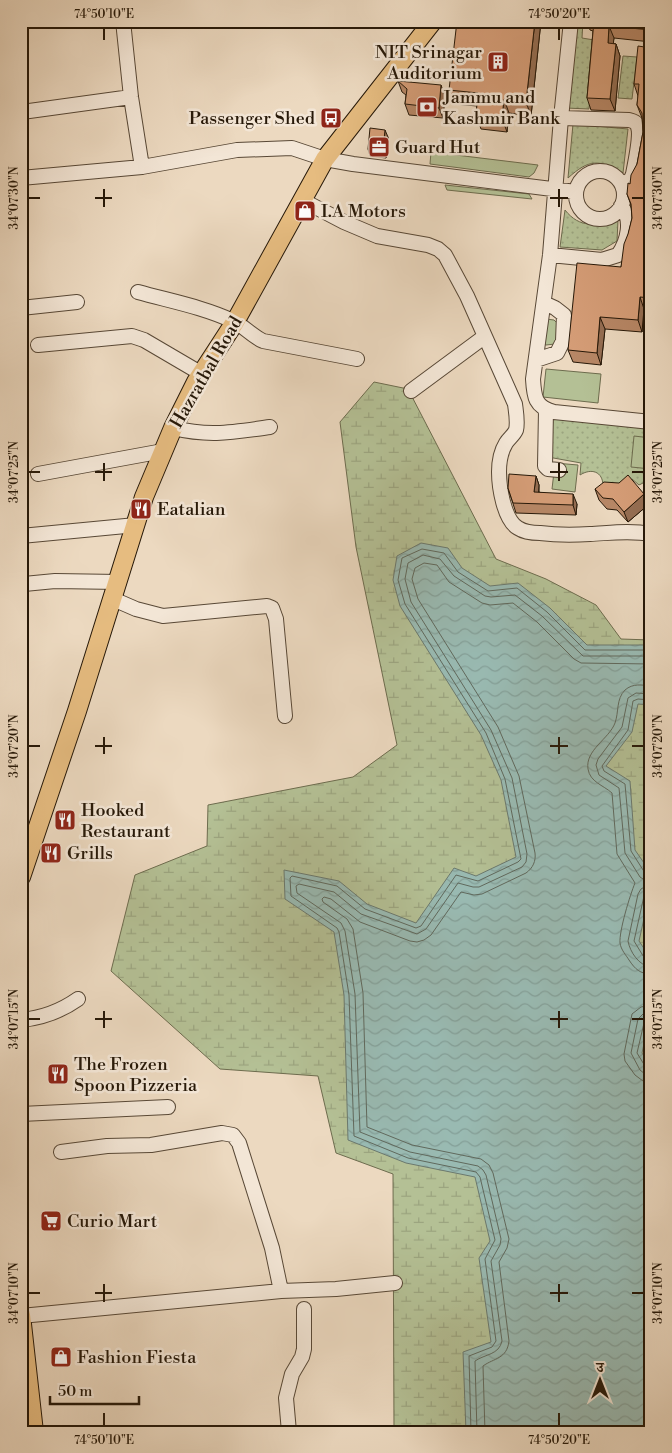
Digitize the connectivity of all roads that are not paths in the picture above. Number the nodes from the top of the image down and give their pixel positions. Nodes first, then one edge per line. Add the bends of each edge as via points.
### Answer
1 (123, 21) edge
2 (433, 21) edge
3 (571, 21) edge
4 (131, 97) junction
5 (22, 112) edge
6 (561, 118) junction
7 (325, 159) junction
8 (142, 167) junction
9 (21, 178) edge
10 (622, 185) junction
11 (556, 190) junction
12 (576, 192) junction
13 (302, 200) junction
14 (621, 206) junction
15 (550, 255) junction
16 (138, 292) dead end
17 (77, 302) dead end
18 (544, 304) junction
19 (21, 308) edge
20 (235, 322) junction
21 (484, 337) junction
22 (38, 345) dead end
23 (357, 359) dead end
24 (536, 360) junction
25 (202, 374) junction
26 (411, 391) dead end
27 (546, 410) junction
28 (651, 422) edge
29 (270, 427) dead end
30 (173, 428) junction
31 (163, 451) junction
32 (559, 470) dead end
33 (38, 474) dead end
34 (136, 525) junction
35 (651, 534) edge
36 (21, 536) edge
37 (119, 582) junction
38 (24, 584) dead end
39 (113, 599) junction
40 (285, 716) dead end
41 (25, 854) edge
42 (21, 877) edge
43 (78, 999) dead end
44 (21, 1020) edge
45 (168, 1107) dead end
46 (21, 1114) edge
47 (61, 1152) dead end
48 (395, 1283) dead end
49 (281, 1291) junction
50 (304, 1309) dead end
51 (21, 1316) edge
52 (34, 1432) edge
53 (288, 1432) edge

1 - 4 street
2 - 7 main road, Hazratbal Road
3 - 6 street
4 - 5 street
4 - 8 street
6 - 10 street via 629,120 636,123 638,137 633,174
6 - 11 street
7 - 8 street via 292,148 237,150
7 - 11 street
7 - 13 main road, Hazratbal Road
8 - 9 street
10 - 12 street via 613,175 599,171 586,175
10 - 14 street via 624,199
11 - 12 street
11 - 15 street
12 - 14 street via 582,210 592,217 606,218
13 - 20 main road, Hazratbal Road
13 - 21 street via 377,236 438,249 459,278
14 - 15 street via 628,217 628,224 625,242 618,255 602,260
15 - 18 street
16 - 20 street
17 - 19 street
18 - 24 street
18 - 24 street via 556,308 564,316 562,340 557,352
20 - 23 street via 263,340
20 - 25 main road, Hazratbal Road
21 - 26 street
21 - 35 street via 515,404 515,432 501,454 499,471 500,489 510,520 517,528 528,532 587,534 627,531
22 - 25 street via 132,336
24 - 27 street via 534,392 537,402
25 - 30 main road, Hazratbal Road
27 - 28 street
27 - 32 street via 545,466
29 - 30 street via 222,434
30 - 31 main road, Hazratbal Road
31 - 33 street
31 - 34 main road, Hazratbal Road
34 - 36 street
34 - 37 main road, Hazratbal Road
37 - 38 street
37 - 39 main road, Hazratbal Road
39 - 40 street via 163,616 272,608 276,619
39 - 41 main road, Hazratbal Road via 78,711
41 - 42 main road, Hazratbal Road
43 - 44 street via 63,1010
45 - 46 street
47 - 49 street via 151,1145 222,1133 233,1135 239,1143 272,1248
48 - 49 street via 336,1290
49 - 51 street
50 - 53 street via 304,1349 290,1379 286,1398
51 - 52 main road

